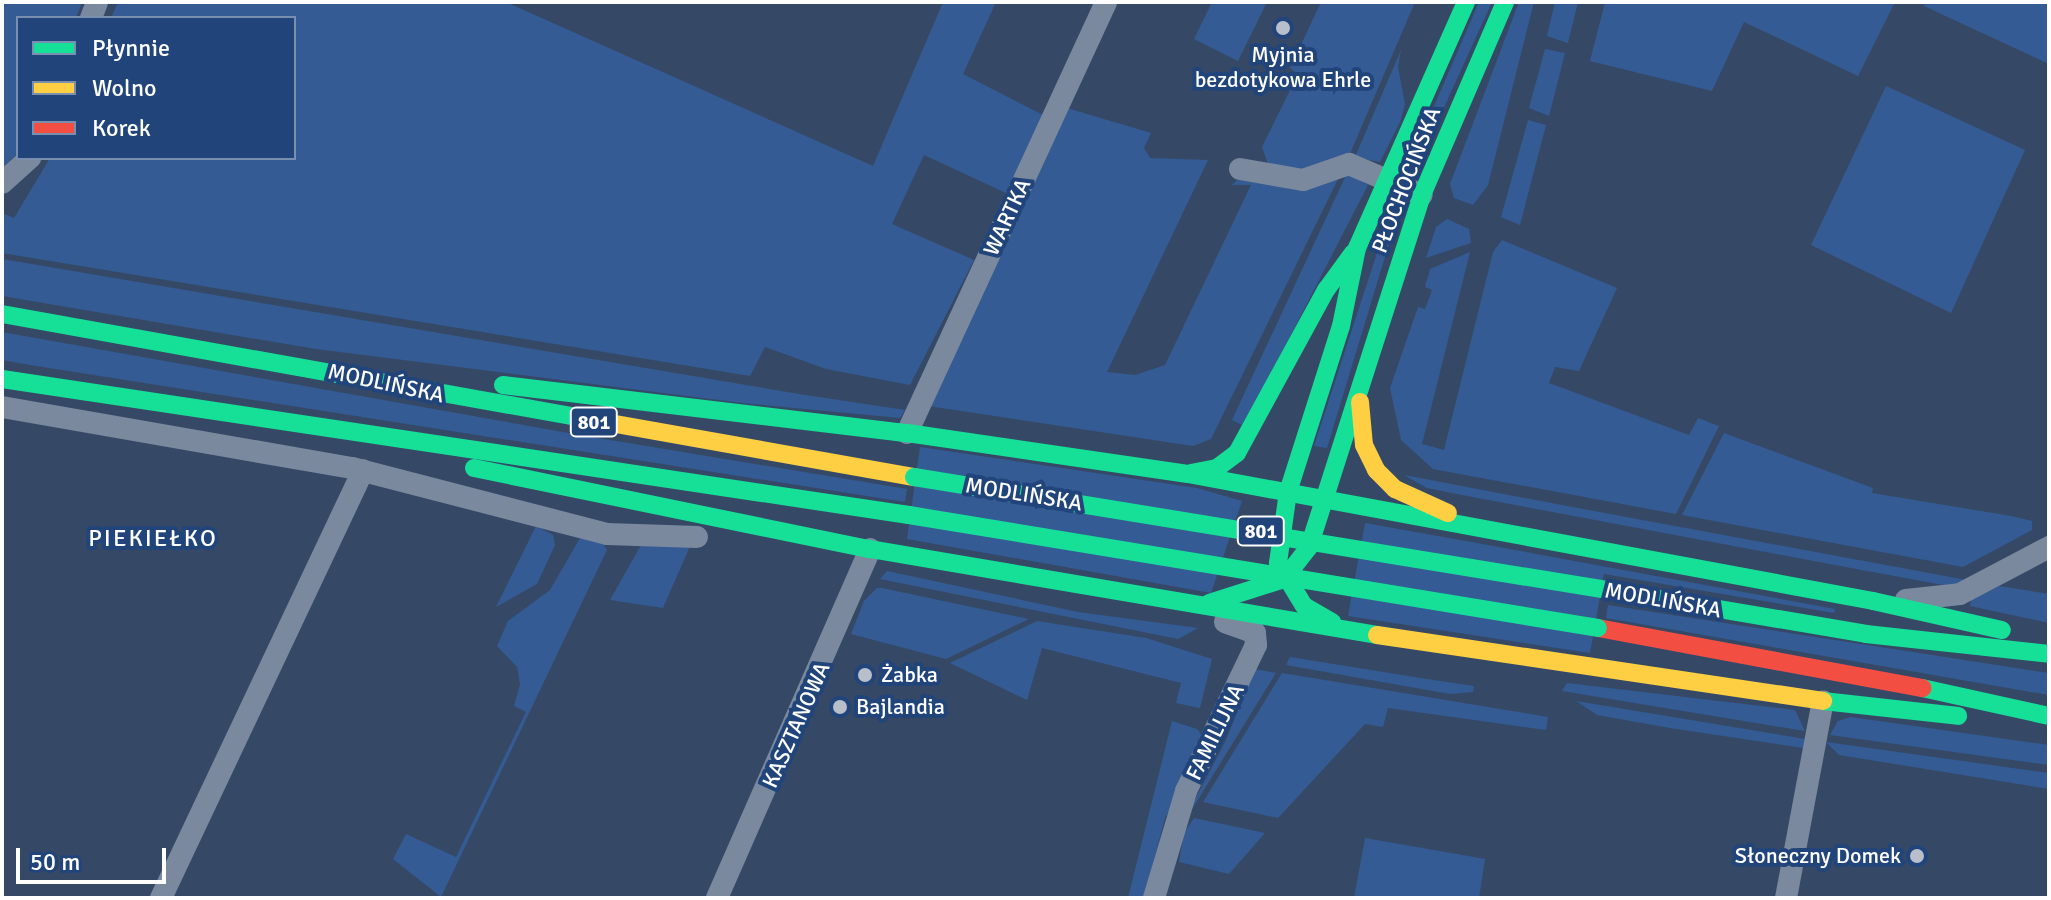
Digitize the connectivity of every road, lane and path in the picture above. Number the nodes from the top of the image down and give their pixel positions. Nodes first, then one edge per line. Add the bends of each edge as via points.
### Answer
1 (1106, 2) edge
2 (1466, 2) edge
3 (1505, 2) edge
4 (28, 160) edge
5 (1240, 169) dead end
6 (1387, 180) junction
7 (2, 183) edge
8 (1422, 195) junction
9 (1357, 248) junction
10 (2, 314) edge
11 (276, 360) junction
12 (1361, 378) junction
13 (2, 379) edge
14 (2, 407) edge
15 (335, 432) junction
16 (907, 433) junction
17 (363, 470) junction
18 (1188, 474) junction
19 (1288, 492) junction
20 (1323, 502) junction
21 (1498, 534) junction
22 (697, 537) dead end
23 (2049, 547) edge
24 (870, 549) junction
25 (1284, 579) junction
26 (1873, 601) junction
27 (1191, 607) junction
28 (1340, 627) junction
29 (2049, 641) edge
30 (2049, 654) edge
31 (1823, 701) junction
32 (2049, 716) edge
33 (2049, 725) edge
34 (161, 898) edge
35 (717, 898) edge
36 (1154, 898) edge
37 (1786, 898) edge

1 - 16 street, WARTKA
2 - 6 main road, PŁOCHOCIŃSKA
3 - 8 main road, PŁOCHOCIŃSKA
4 - 7 street
5 - 6 street via 1303,180 1349,164
6 - 8 street
6 - 9 main road, PŁOCHOCIŃSKA
8 - 12 main road, PŁOCHOCIŃSKA
9 - 18 main road, PŁOCHOCIŃSKA via 1326,290 1237,453 1217,468
9 - 19 main road, PŁOCHOCIŃSKA via 1341,326
10 - 11 main road, MODLIŃSKA / 801
11 - 16 main road, MODLIŃSKA
11 - 30 main road, MODLIŃSKA / 801, bridge via 510,408 914,477 1866,634
12 - 20 main road, PŁOCHOCIŃSKA
12 - 21 main road, PŁOCHOCIŃSKA via 1364,445 1376,470 1395,489
13 - 15 main road, MODLIŃSKA / 801
14 - 17 street
15 - 24 main road via 498,474
15 - 32 main road, MODLIŃSKA / 801, bridge via 556,459 1598,628 1826,667
16 - 18 main road, MODLIŃSKA
17 - 22 street via 607,534
17 - 34 street
18 - 19 main road, MODLIŃSKA
19 - 20 main road, MODLIŃSKA
19 - 25 main road, PŁOCHOCIŃSKA via 1277,551
20 - 21 main road, MODLIŃSKA
20 - 25 main road, PŁOCHOCIŃSKA via 1309,547
21 - 26 main road, MODLIŃSKA
23 - 26 street via 1960,594
24 - 27 main road
24 - 35 street, KASZTANOWA
25 - 27 main road
25 - 28 main road via 1304,606
26 - 29 main road, MODLIŃSKA
27 - 28 main road
27 - 36 street, FAMILIJNA via 1255,633 1256,645 1186,791
28 - 31 main road
31 - 33 main road
31 - 37 street

